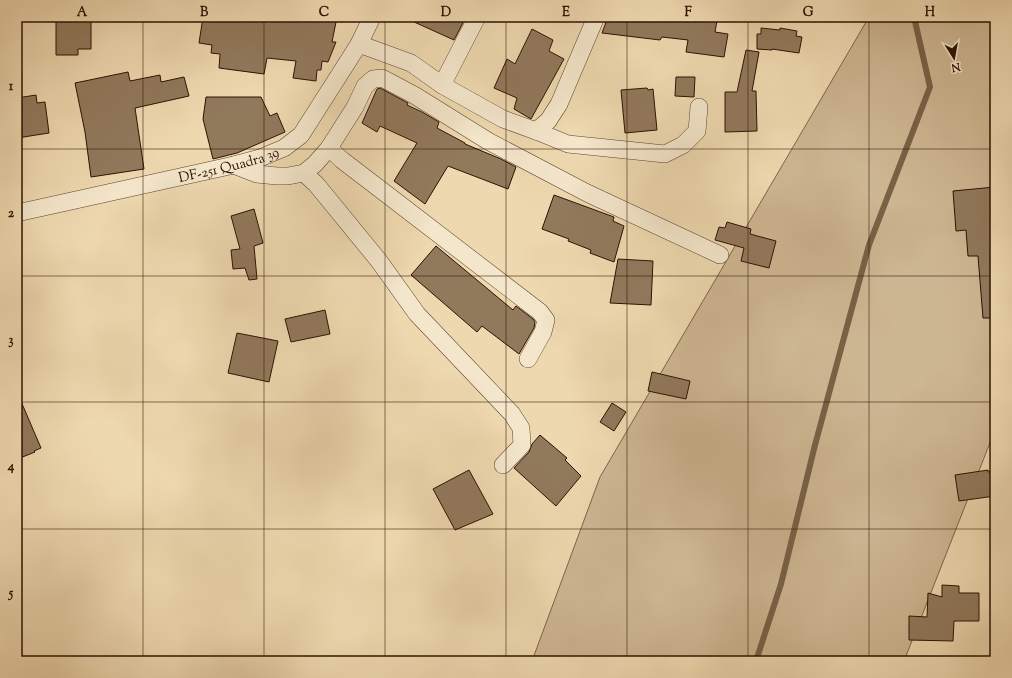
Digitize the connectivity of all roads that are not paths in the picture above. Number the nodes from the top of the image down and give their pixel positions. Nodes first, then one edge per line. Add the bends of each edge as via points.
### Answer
1 (372, 17) edge
2 (477, 17) edge
3 (596, 17) edge
4 (359, 44) junction
5 (442, 85) junction
6 (699, 107) dead end
7 (536, 131) junction
8 (329, 148) junction
9 (234, 166) junction
10 (304, 173) junction
11 (17, 213) edge
12 (720, 255) dead end
13 (528, 359) dead end
14 (503, 465) dead end

1 - 4 street, DF-251 Quadra 39
2 - 5 street
3 - 7 street via 559,104 548,120
4 - 5 street via 411,63
4 - 9 street, DF-251 Quadra 39 via 301,134 284,148
5 - 7 street via 503,119
6 - 7 street via 697,131 683,146 666,154 568,144
8 - 10 street
8 - 12 street via 355,107 364,86 373,79 382,78 488,141 586,193
8 - 13 street via 540,312 546,320 543,332
9 - 10 street via 257,174 288,176
9 - 11 street, DF-251 Quadra 39
10 - 14 street via 379,261 417,314 512,414 521,428 522,444

